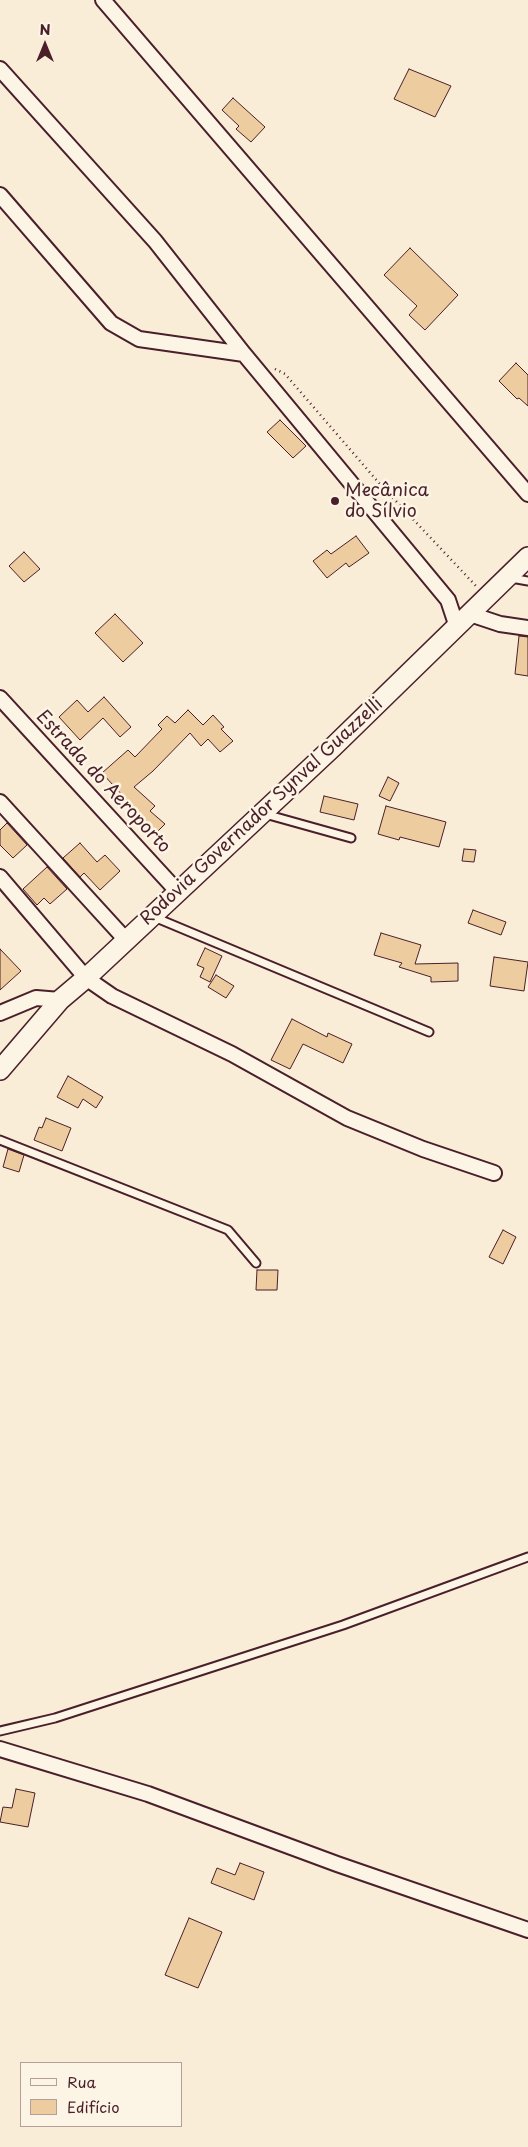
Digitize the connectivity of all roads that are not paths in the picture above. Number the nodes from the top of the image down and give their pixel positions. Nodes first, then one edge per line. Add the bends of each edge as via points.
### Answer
1 (103, 0) edge
2 (0, 69) edge
3 (0, 195) edge
4 (244, 354) junction
5 (528, 494) edge
6 (528, 557) edge
7 (508, 578) junction
8 (528, 581) edge
9 (463, 621) junction
10 (528, 628) edge
11 (0, 698) edge
12 (0, 802) edge
13 (262, 813) junction
14 (351, 838) dead end
15 (0, 877) edge
16 (178, 891) junction
17 (151, 916) junction
18 (126, 940) junction
19 (86, 978) junction
20 (60, 1000) junction
21 (0, 1013) edge
22 (429, 1032) dead end
23 (0, 1070) edge
24 (0, 1140) edge
25 (494, 1173) dead end
26 (256, 1263) dead end
27 (528, 1557) edge
28 (0, 1731) edge
29 (0, 1749) edge
30 (528, 1930) edge

1 - 5 street
2 - 4 street via 154,241
3 - 4 street via 111,322 138,338
4 - 9 street
6 - 7 main road, Rodovia Governador Synval Guazzelli
7 - 8 lane
7 - 9 main road, Rodovia Governador Synval Guazzelli
9 - 10 street
9 - 13 main road, Rodovia Governador Synval Guazzelli
11 - 16 street, Estrada do Aeroporto
12 - 18 street
13 - 14 lane
13 - 16 main road, Rodovia Governador Synval Guazzelli
15 - 19 street
16 - 17 main road, Rodovia Governador Synval Guazzelli
17 - 18 main road, Rodovia Governador Synval Guazzelli
17 - 22 lane
18 - 19 main road, Rodovia Governador Synval Guazzelli
19 - 20 main road, Rodovia Governador Synval Guazzelli
19 - 25 street via 112,996 232,1054 347,1118
20 - 21 street via 36,998
20 - 23 main road, Rodovia Governador Synval Guazzelli
24 - 26 lane via 228,1230
27 - 28 lane via 343,1625 55,1718
29 - 30 street via 148,1794

